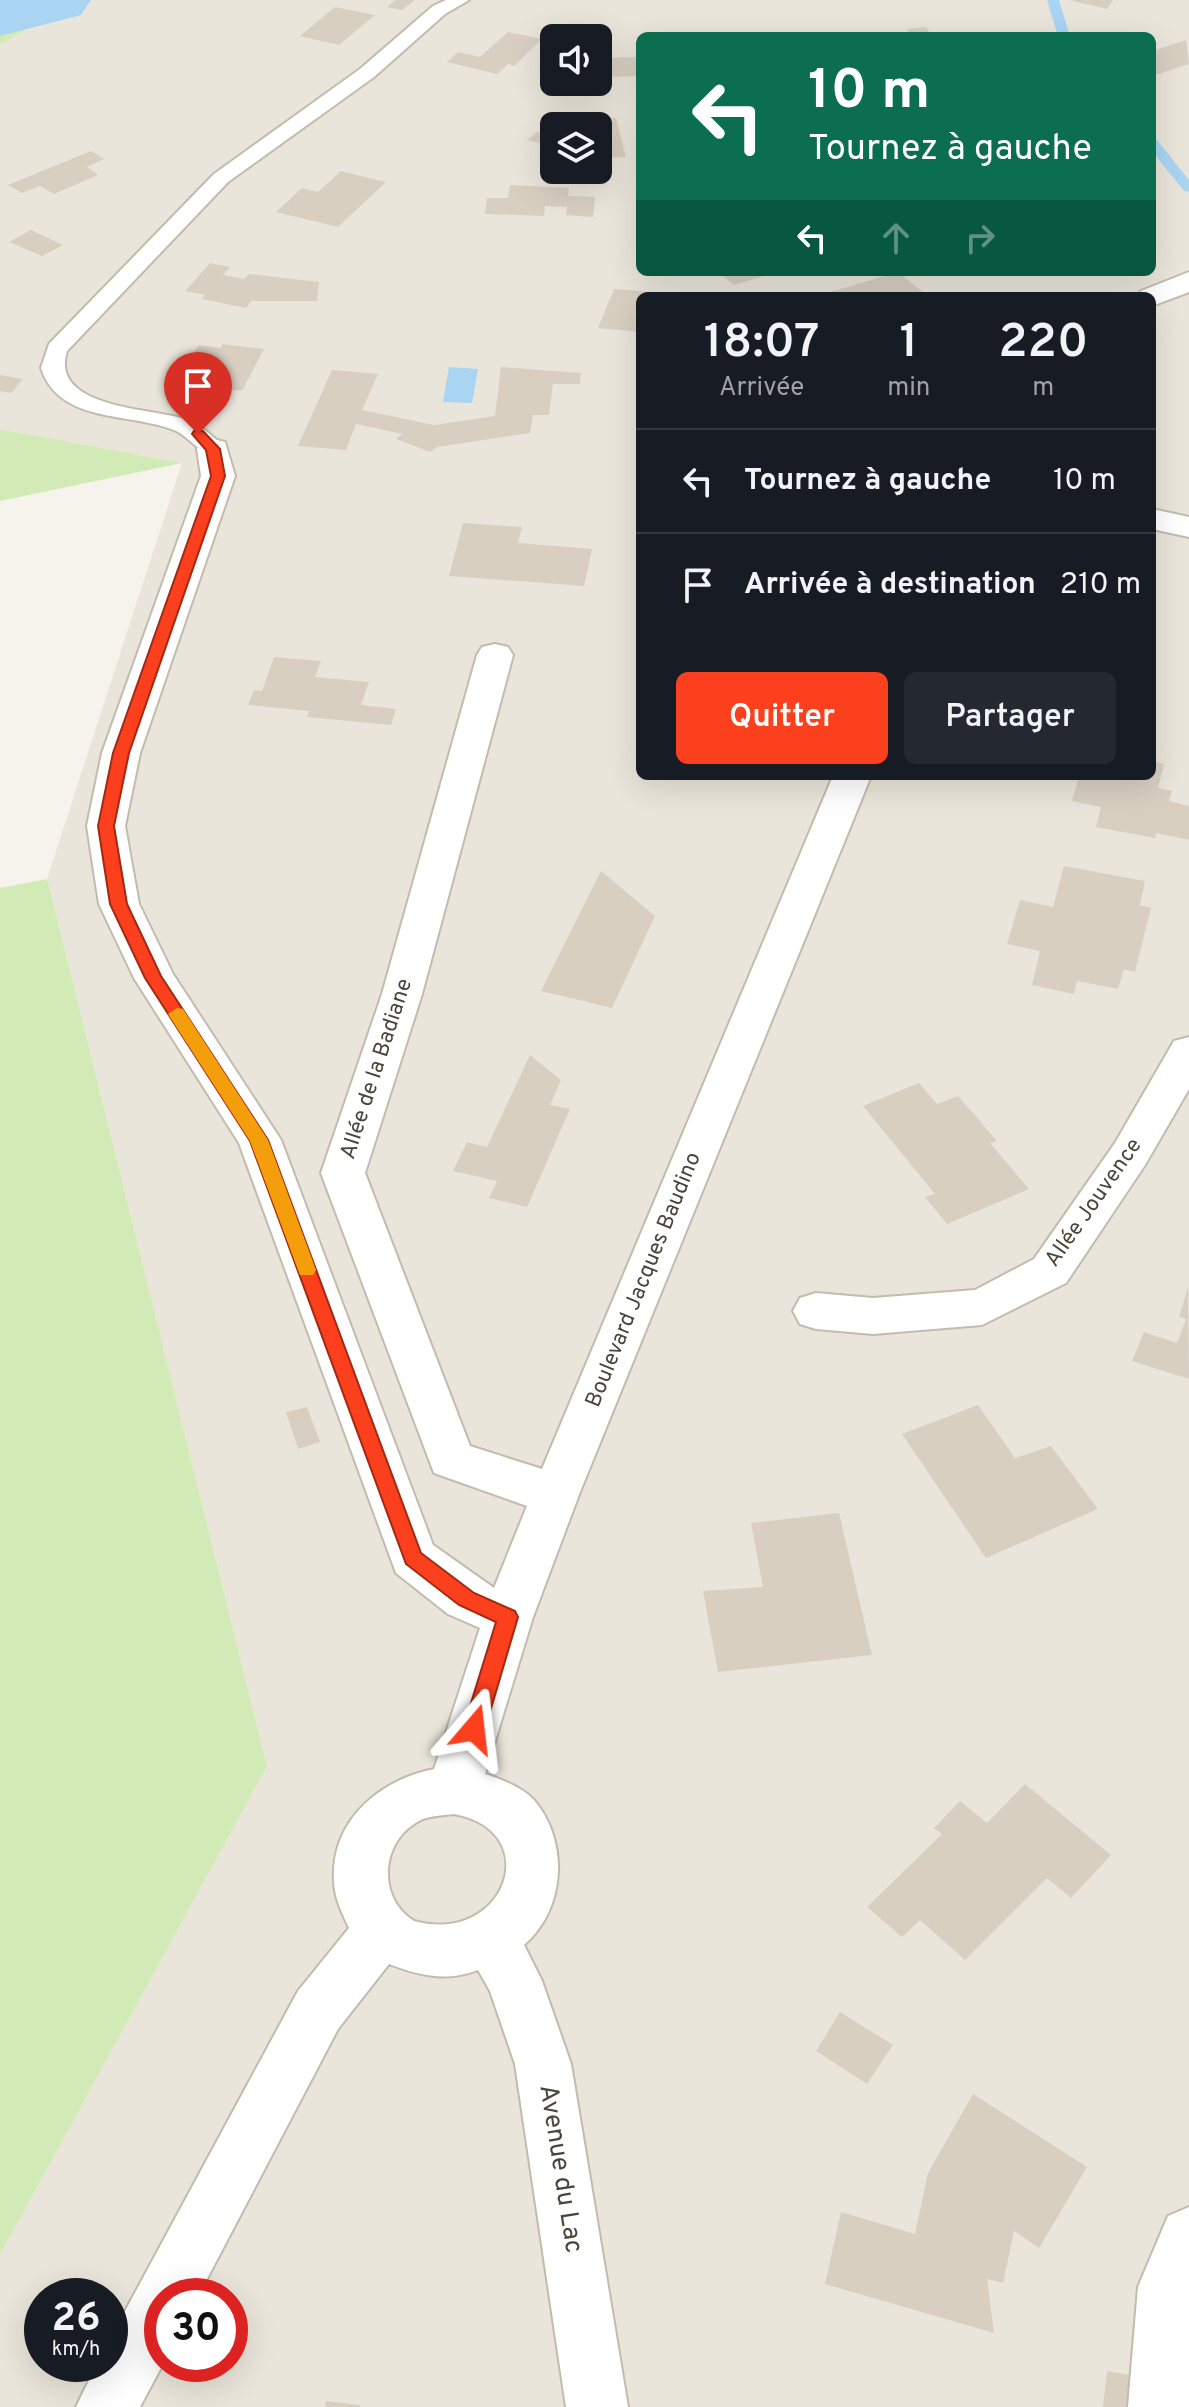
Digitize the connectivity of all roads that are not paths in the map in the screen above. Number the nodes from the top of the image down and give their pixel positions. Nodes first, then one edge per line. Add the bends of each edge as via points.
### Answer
1 (460, 0) edge
2 (1189, 281) edge
3 (1156, 295) edge
4 (213, 449) joint
5 (1156, 520) edge
6 (1189, 527) edge
7 (495, 655) dead end
8 (850, 780) edge
9 (1189, 1052) edge
10 (816, 1311) dead end
11 (556, 1492) junction
12 (508, 1617) junction
13 (454, 1790) junction
14 (382, 1930) junction
15 (491, 1940) junction
16 (1189, 2237) edge
17 (176, 2278) edge
18 (144, 2338) edge
19 (107, 2407) edge
20 (597, 2407) edge
21 (1159, 2407) edge

1 - 4 lane via 439,10 367,73 221,178 57,349 52,368 61,389 92,406 180,425
2 - 3 street
4 - 12 street via 218,476 115,782 106,826 119,904 154,978 259,1140 413,1558 466,1599
5 - 6 street
7 - 11 street, Allée de la Badiane via 402,994 343,1173 451,1459 510,1482
8 - 11 street, Boulevard Jacques Baudino
9 - 10 street, Allée Jouvence via 1130,1154 1050,1271 982,1307 873,1316
11 - 12 street, Boulevard Jacques Baudino
12 - 13 street, Boulevard Jacques Baudino
13 - 14 street via 425,1794 398,1806 376,1826 363,1852 359,1880 365,1907
13 - 15 street via 484,1797 509,1812 527,1836 535,1864 531,1894 515,1920
14 - 15 street via 405,1946 434,1952 464,1950
14 - 17 street via 318,2010
15 - 20 street, Avenue du Lac via 514,1981 543,2064
16 - 21 street via 1168,2287
18 - 19 street

